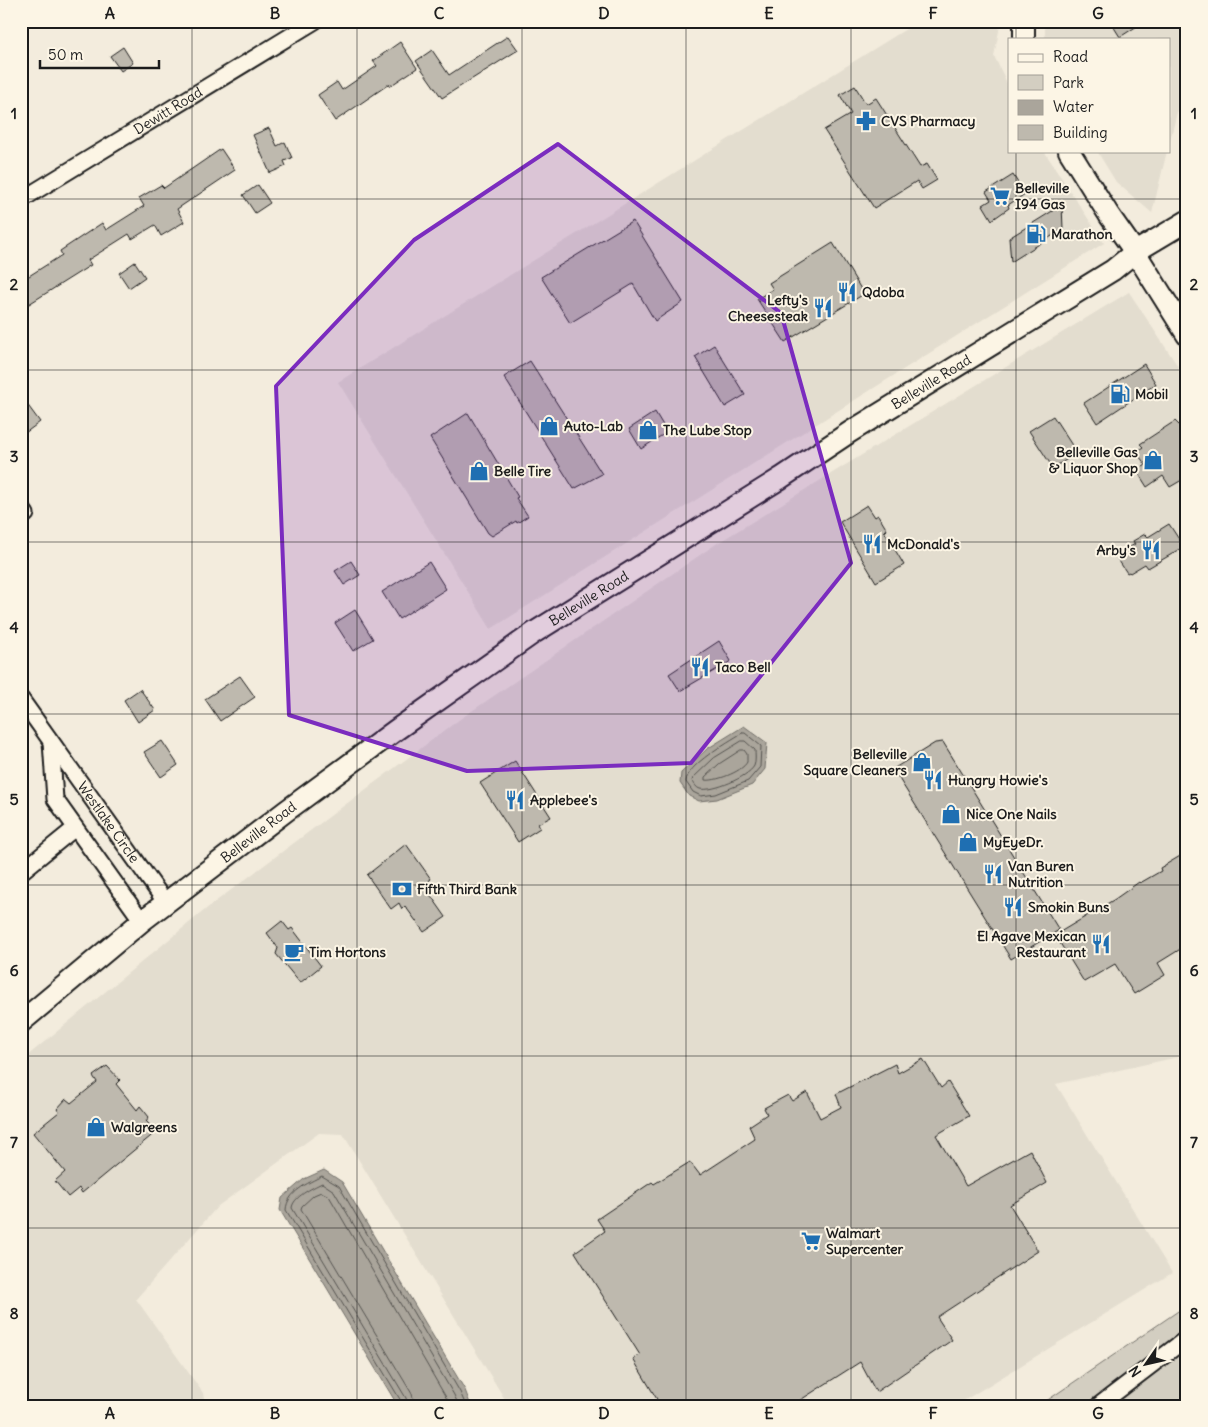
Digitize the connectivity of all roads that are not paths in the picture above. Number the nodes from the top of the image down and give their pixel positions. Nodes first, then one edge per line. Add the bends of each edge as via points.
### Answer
1 (315, 21) edge
2 (1024, 21) edge
3 (1024, 38) edge
4 (1070, 152) edge
5 (21, 200) edge
6 (1187, 221) edge
7 (1135, 252) junction
8 (1187, 335) edge
9 (21, 699) edge
10 (51, 742) junction
11 (75, 828) junction
12 (21, 872) edge
13 (166, 903) junction
14 (142, 921) junction
15 (21, 1022) edge
16 (1187, 1338) edge
17 (1098, 1406) edge

1 - 5 street, Dewitt Road
2 - 3 main road
4 - 7 main road
6 - 7 main road, Belleville Road
7 - 8 main road
7 - 13 main road, Belleville Road via 1113,270 535,632 372,747
9 - 10 street, Westlake Circle
10 - 11 street, Westlake Circle via 55,800
10 - 13 street, Westlake Circle
11 - 12 street
11 - 14 street, Westlake Circle
13 - 14 main road, Belleville Road
14 - 15 main road, Belleville Road
16 - 17 street

